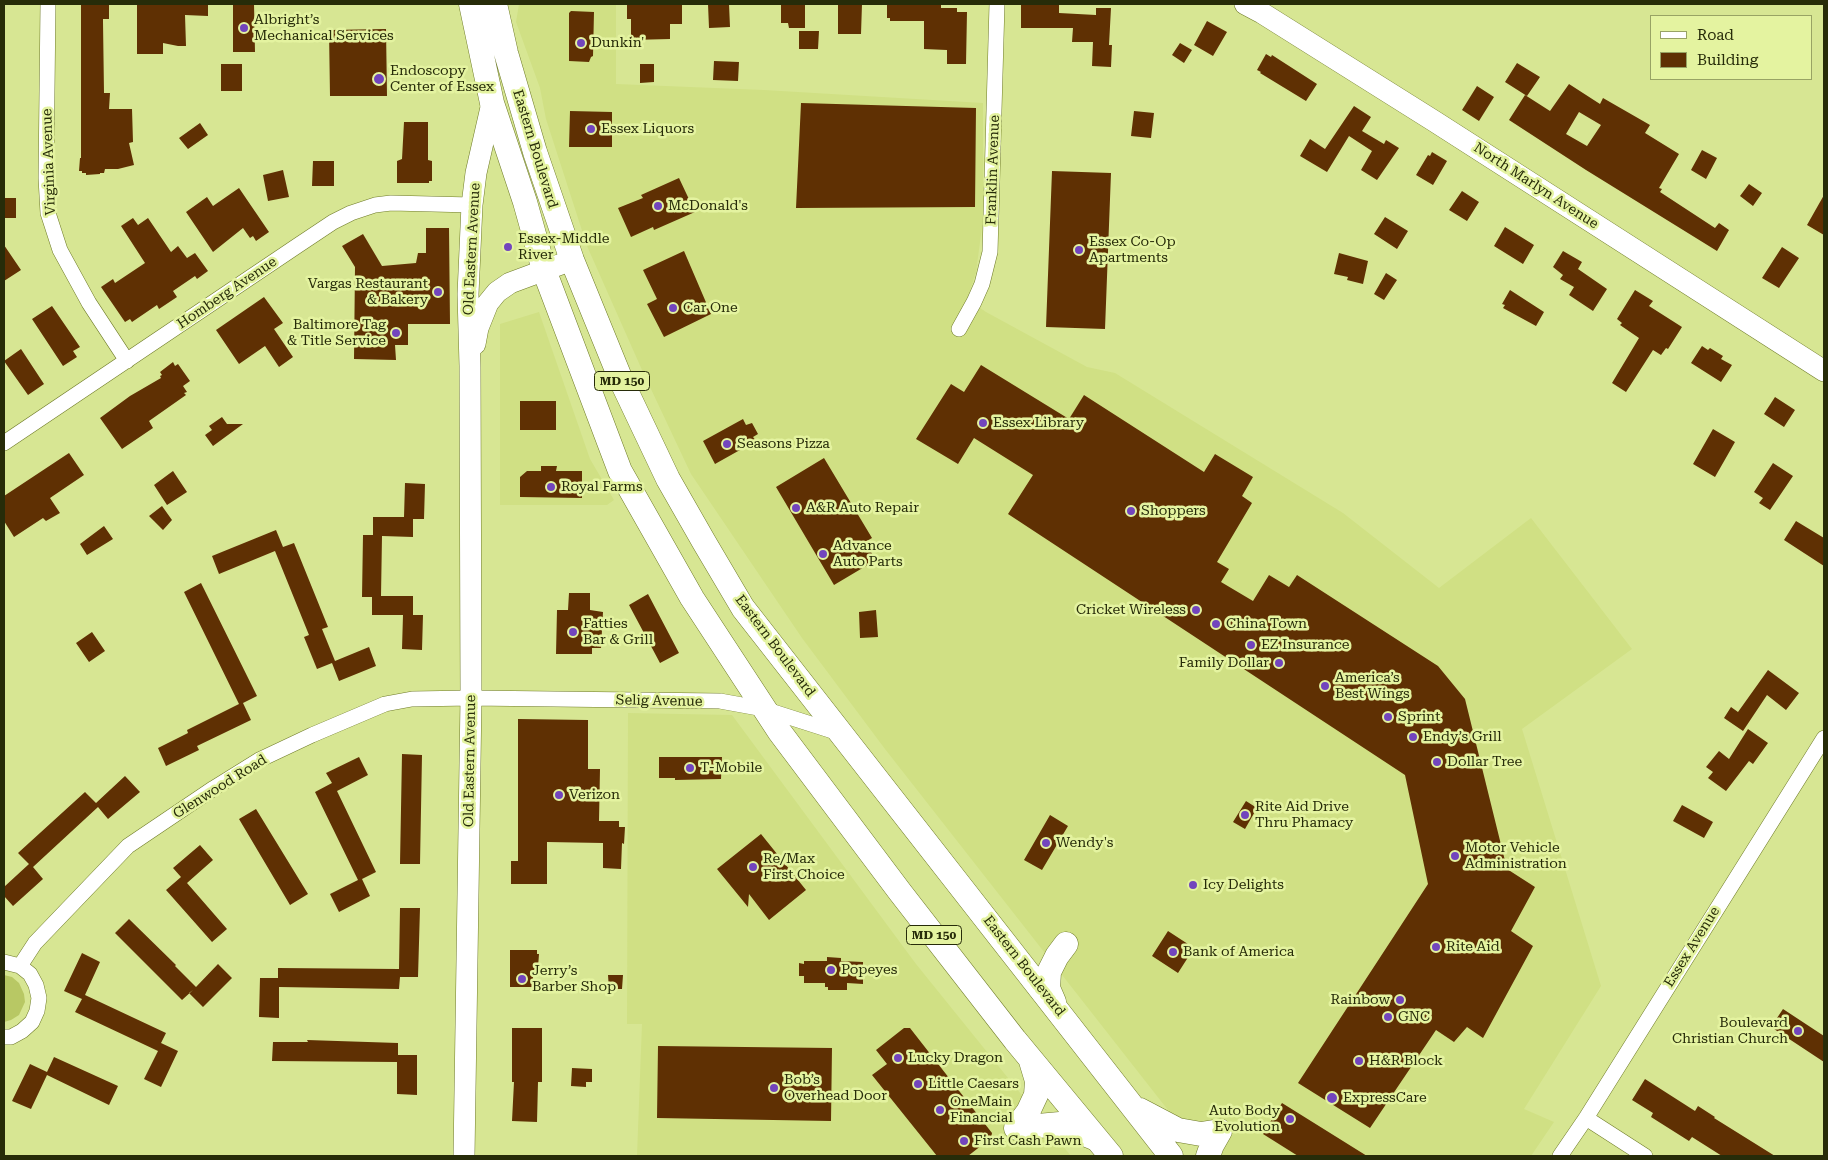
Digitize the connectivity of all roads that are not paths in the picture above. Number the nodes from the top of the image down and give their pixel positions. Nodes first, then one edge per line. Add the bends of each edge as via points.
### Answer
1 (48, 4) edge
2 (471, 4) edge
3 (495, 4) edge
4 (997, 4) edge
5 (1246, 4) edge
6 (492, 103) junction
7 (472, 205) junction
8 (572, 260) junction
9 (544, 270) junction
10 (958, 329) dead end
11 (126, 360) junction
12 (470, 366) junction
13 (1824, 371) edge
14 (4, 443) edge
15 (471, 698) junction
16 (764, 709) junction
17 (843, 734) junction
18 (1824, 738) edge
19 (1066, 944) dead end
20 (4, 962) edge
21 (20, 966) junction
22 (1057, 1008) junction
23 (4, 1037) edge
24 (1030, 1058) junction
25 (1134, 1107) junction
26 (1586, 1118) junction
27 (1104, 1148) edge
28 (464, 1156) edge
29 (1171, 1156) edge
30 (1208, 1156) edge
31 (1560, 1156) edge
32 (1645, 1156) edge

1 - 11 street, Virginia Avenue via 48,213 60,250
2 - 6 main road, Eastern Boulevard / MD 150
3 - 8 main road, Eastern Boulevard / MD 150 via 539,166
4 - 10 street, Franklin Avenue via 990,252 982,284
5 - 13 street, North Marlyn Avenue
6 - 7 street, Old Eastern Avenue
6 - 9 main road, Eastern Boulevard / MD 150
7 - 11 street, Homberg Avenue via 391,203 351,213
7 - 12 street, Old Eastern Avenue via 468,294
8 - 9 street, Old Eastern Avenue
8 - 17 main road, Eastern Boulevard / MD 150 via 621,380 668,479 743,608
9 - 12 street, Old Eastern Avenue via 510,282 488,303 478,328
9 - 16 main road, Eastern Boulevard / MD 150 via 620,471 692,598
11 - 14 street, Homberg Avenue
12 - 15 street, Old Eastern Avenue
15 - 16 street, Selig Avenue via 720,701
15 - 21 street, Glenwood Road via 412,699 385,704 260,760 128,846 35,943
15 - 28 street, Old Eastern Avenue
16 - 17 street, Selig Avenue
16 - 24 main road, Eastern Boulevard / MD 150 via 834,806
17 - 22 main road, Eastern Boulevard / MD 150
18 - 26 street, Essex Avenue
19 - 22 main road via 1049,972 1048,988
20 - 21 street
21 - 23 street via 36,985 38,1011 22,1031
22 - 25 main road, Eastern Boulevard / MD 150
24 - 27 main road, Eastern Boulevard / MD 150
24 - 27 main road via 1037,1081 1036,1095 1016,1128 1060,1124
25 - 29 main road, Eastern Boulevard / MD 150
25 - 30 main road via 1178,1130 1201,1134 1220,1131
26 - 31 street, Essex Avenue
26 - 32 street

